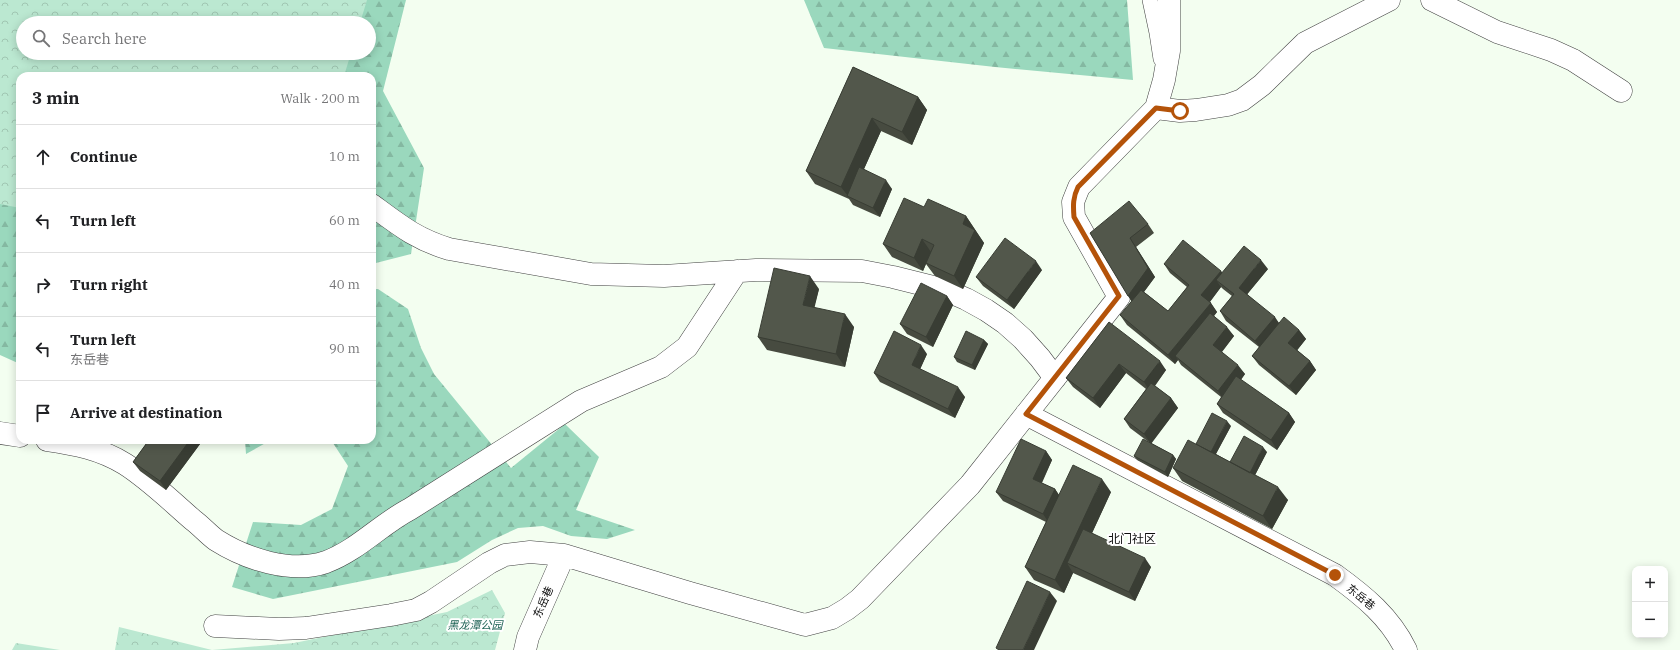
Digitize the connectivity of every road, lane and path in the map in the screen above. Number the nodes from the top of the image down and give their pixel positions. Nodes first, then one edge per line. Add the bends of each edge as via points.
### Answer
1 (1150, 0) edge
2 (1170, 0) edge
3 (1389, 0) edge
4 (1432, 0) edge
5 (1164, 80) junction
6 (1621, 91) dead end
7 (1156, 108) junction
8 (376, 207) edge
9 (737, 271) junction
10 (1055, 378) junction
11 (1026, 414) junction
12 (0, 433) edge
13 (16, 435) edge
14 (68, 444) edge
15 (564, 555) junction
16 (216, 626) dead end
17 (525, 650) edge
18 (1406, 650) edge

1 - 5 lane
2 - 5 street via 1169,51
3 - 7 street via 1305,43 1262,85 1242,100 1196,110
4 - 6 street via 1497,32 1573,60
5 - 7 street
7 - 10 street via 1078,187 1075,194 1074,217 1119,296
8 - 9 street via 413,235 449,249 591,274 664,276
9 - 10 street via 862,271 946,290 986,310 1005,323 1024,339
9 - 14 street via 688,347 661,367 581,401 395,517 356,547 326,562 294,567 246,555 216,540 152,484 124,464 88,448
10 - 11 street
11 - 15 street via 970,485 860,599 847,609 818,622 805,625
11 - 18 street, 东岳巷 via 1335,575 1366,598 1393,629
12 - 13 street
15 - 16 street via 530,552 505,555 489,562 431,602 416,610 391,616 306,628
15 - 17 street, 东岳巷 via 528,637

